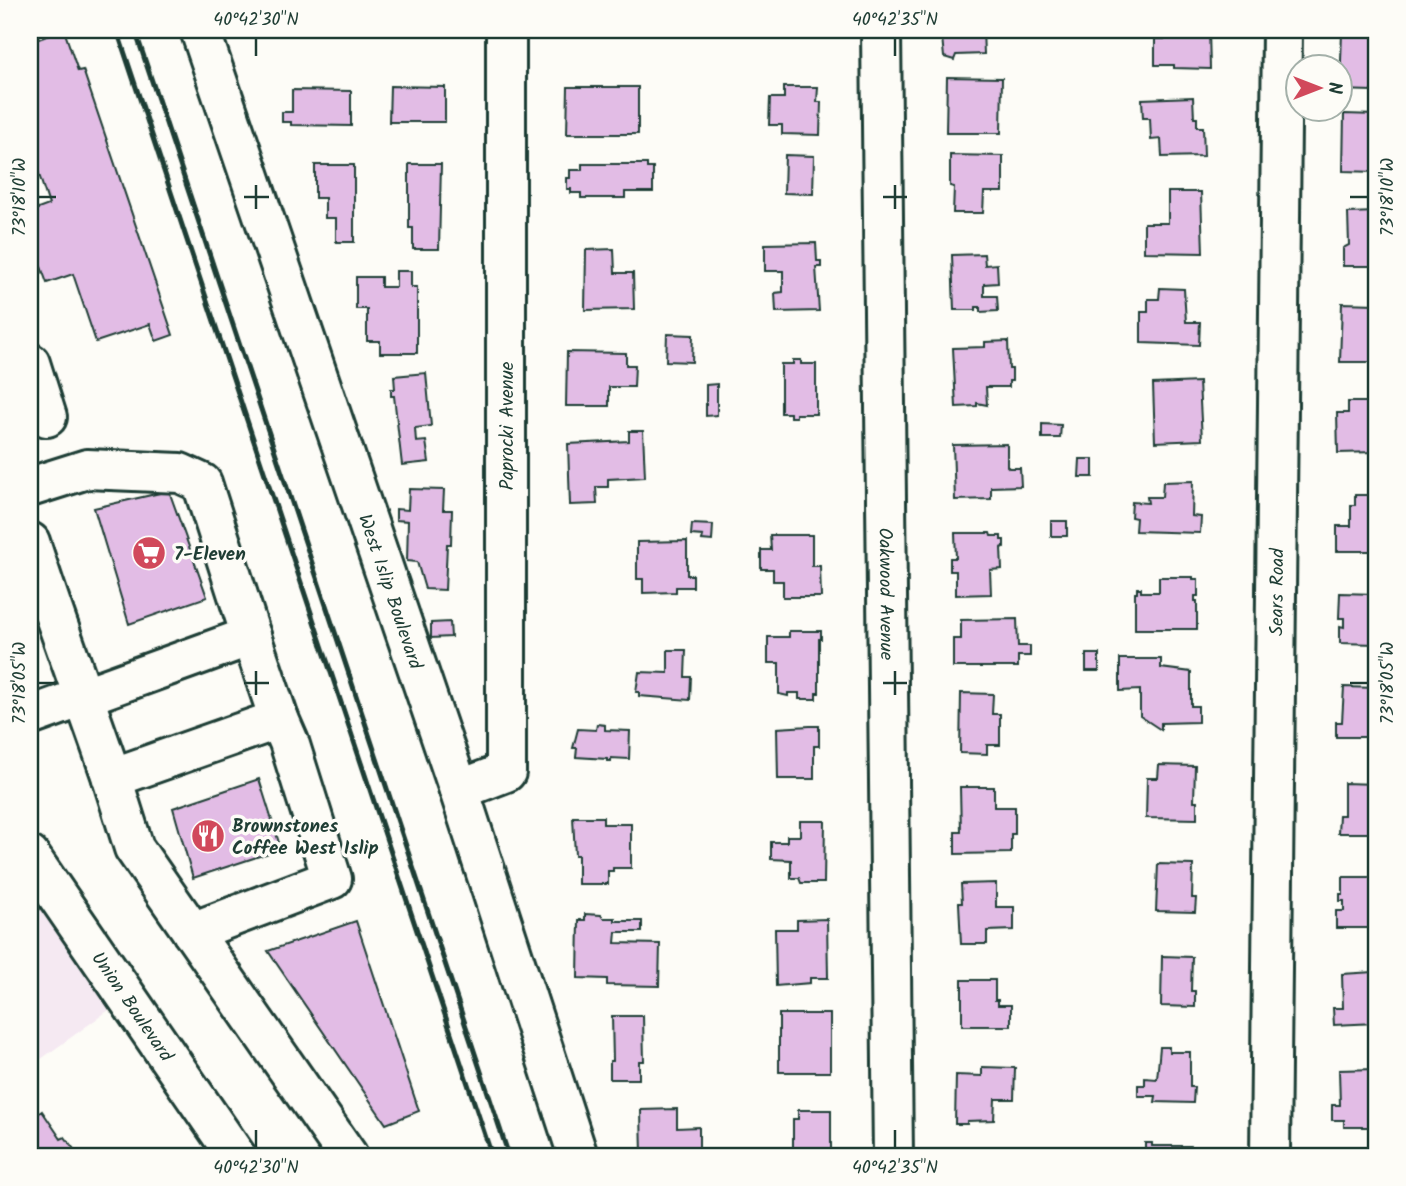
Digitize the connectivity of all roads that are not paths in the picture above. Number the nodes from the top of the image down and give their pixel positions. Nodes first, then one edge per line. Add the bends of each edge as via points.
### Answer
1 (200, 30) edge
2 (506, 30) edge
3 (881, 30) edge
4 (1282, 30) edge
5 (32, 375) edge
6 (47, 417) dead end
7 (30, 487) edge
8 (33, 564) edge
9 (251, 636) junction
10 (84, 697) junction
11 (30, 716) edge
12 (279, 719) junction
13 (112, 778) junction
14 (458, 790) junction
15 (30, 856) edge
16 (192, 932) junction
17 (228, 1154) edge
18 (348, 1156) edge
19 (578, 1156) edge
20 (893, 1156) edge
21 (1270, 1156) edge

1 - 14 street, West Islip Boulevard
2 - 14 street, Paprocki Avenue via 506,772
3 - 20 street, Oakwood Avenue
4 - 21 street, Sears Road
5 - 6 street
7 - 9 street via 87,469 180,472 202,483
8 - 10 street
9 - 10 street
9 - 12 street
10 - 11 street
10 - 13 street
12 - 13 street
12 - 16 street via 332,879
13 - 16 street via 134,848
14 - 19 street, West Islip Boulevard
15 - 17 street, Union Boulevard
16 - 18 street

